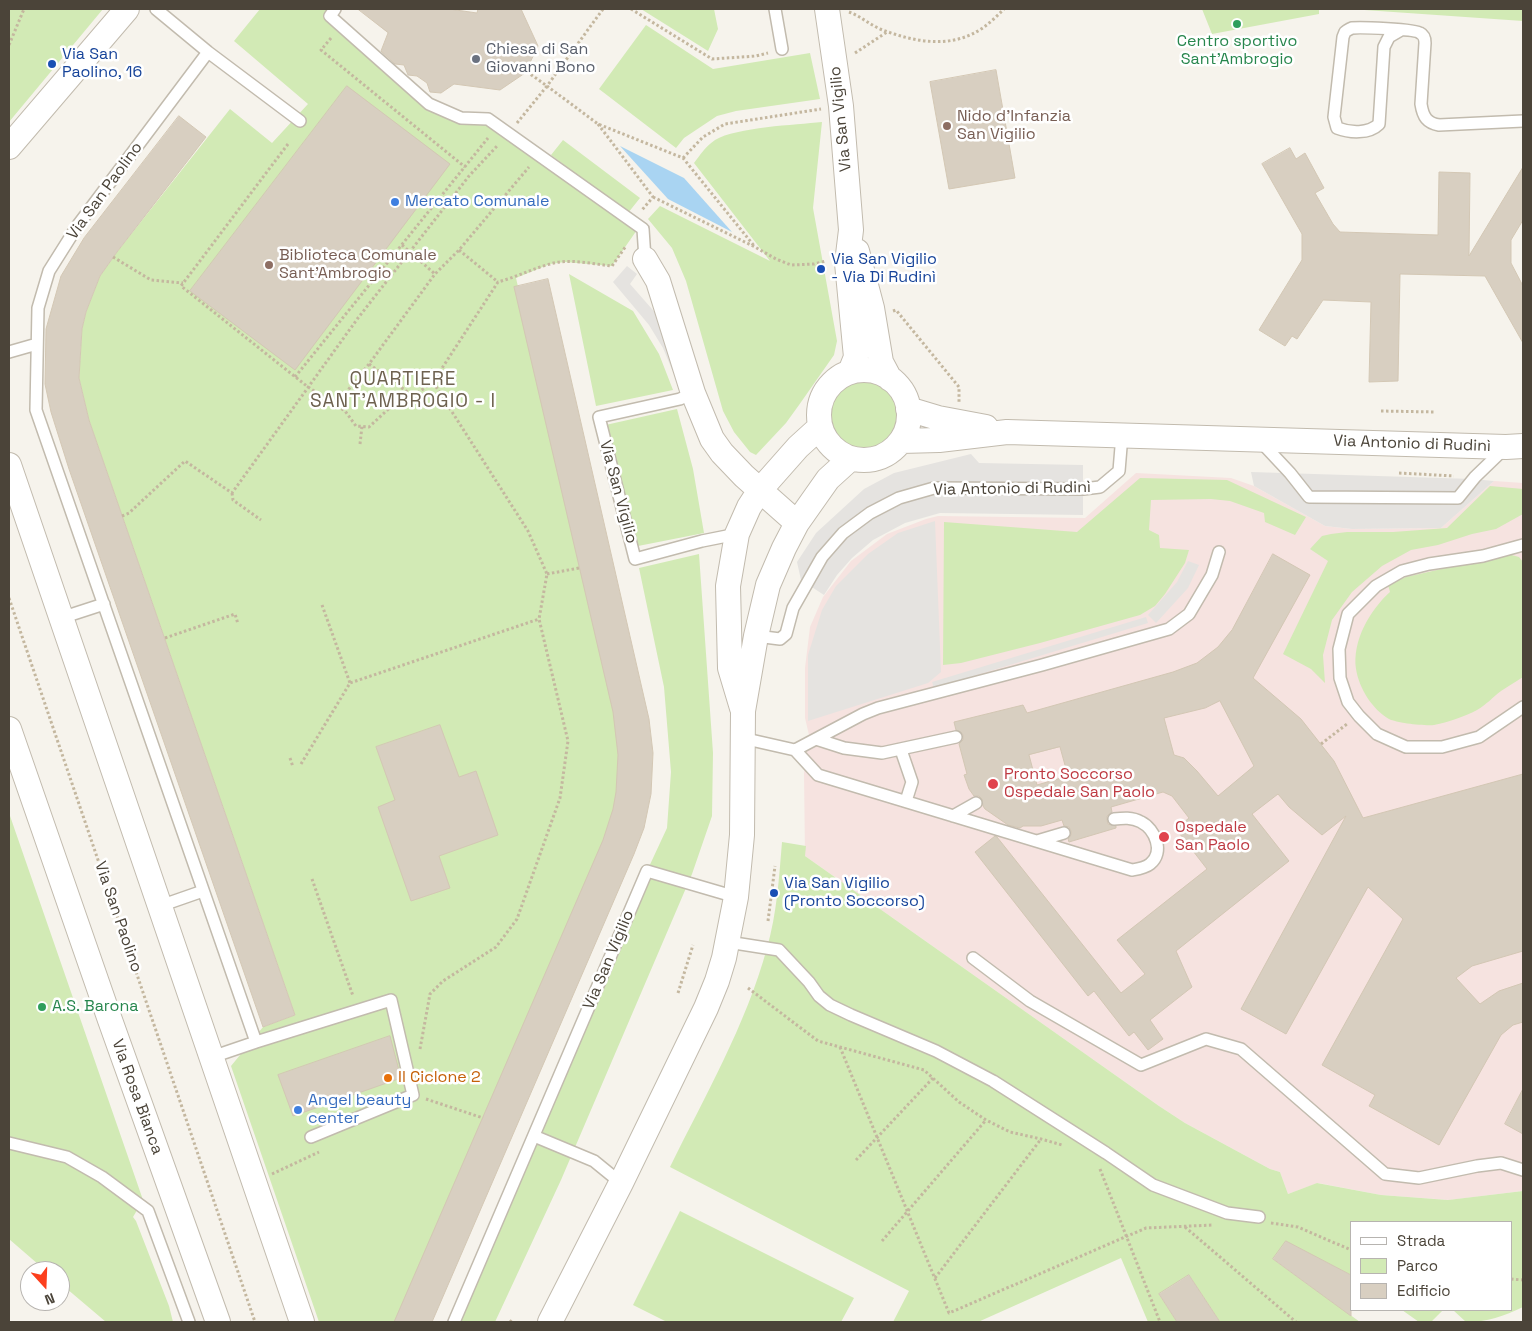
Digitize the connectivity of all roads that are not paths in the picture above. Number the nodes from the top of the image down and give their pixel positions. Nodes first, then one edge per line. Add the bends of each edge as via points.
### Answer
1 (127, 9) edge
2 (156, 9) edge
3 (335, 9) edge
4 (775, 9) edge
5 (827, 9) edge
6 (1401, 30) junction
7 (782, 49) road end
8 (208, 52) junction
9 (300, 121) dead end
10 (1523, 121) edge
11 (9, 147) edge
12 (851, 230) junction
13 (645, 258) joint
14 (37, 344) junction
15 (9, 352) edge
16 (850, 372) junction
17 (890, 379) junction
18 (693, 393) junction
19 (908, 409) junction
20 (820, 428) junction
21 (1007, 432) junction
22 (1122, 435) junction
23 (1258, 439) junction
24 (902, 441) junction
25 (1518, 447) edge
26 (850, 459) junction
27 (9, 465) edge
28 (760, 490) junction
29 (797, 523) junction
30 (737, 534) junction
31 (1523, 546) edge
32 (1219, 552) dead end
33 (104, 604) junction
34 (61, 618) junction
35 (756, 636) junction
36 (1523, 707) edge
37 (743, 711) junction
38 (9, 729) edge
39 (956, 737) dead end
40 (742, 738) junction
41 (816, 739) junction
42 (795, 750) junction
43 (902, 750) junction
44 (906, 801) junction
45 (976, 803) dead end
46 (953, 816) junction
47 (1114, 819) dead end
48 (1064, 833) dead end
49 (1037, 841) junction
50 (203, 891) junction
51 (736, 897) junction
52 (160, 906) junction
53 (728, 942) junction
54 (973, 958) dead end
55 (256, 1042) junction
56 (212, 1057) junction
57 (534, 1136) junction
58 (311, 1138) dead end
59 (9, 1143) edge
60 (1523, 1170) edge
61 (621, 1183) junction
62 (1260, 1220) road end
63 (189, 1322) edge
64 (218, 1322) edge
65 (302, 1322) edge
66 (454, 1322) edge
67 (550, 1322) edge

1 - 11 street
2 - 8 lane
3 - 13 lane via 330,16 429,104 461,118 488,119 643,229
4 - 7 lane
5 - 12 street, Via San Vigilio via 841,106
6 - 6 lane via 1354,28 1345,32 1334,117 1337,128 1368,131 1379,124 1384,47 1389,37
6 - 10 lane via 1416,31 1424,37 1421,104 1422,112 1431,123
8 - 9 lane
8 - 14 lane, Via San Paolino via 78,225 49,271 38,308
12 - 16 street, Via San Vigilio via 847,263 856,357
12 - 17 street, Via San Vigilio via 872,308 881,362
13 - 18 street via 658,280
14 - 15 lane
14 - 33 lane, Via San Paolino via 36,410
16 - 17 street via 870,370
16 - 20 street via 833,382 823,395 818,411
17 - 19 street via 902,391
18 - 28 street via 712,439
18 - 30 lane, Via San Vigilio via 680,399 599,417 635,559
19 - 21 street, Via Antonio di Rudinì
19 - 24 street via 908,423
20 - 26 street via 830,445
20 - 28 street via 798,447
21 - 22 street, Via Antonio di Rudinì
21 - 24 street, Via Antonio di Rudinì
22 - 23 street, Via Antonio di Rudinì
22 - 35 lane, Via Antonio di Rudinì via 1119,471 1100,487 934,488 899,498 870,513 822,556 792,608 786,634 780,639
23 - 25 street, Via Antonio di Rudinì
23 - 25 lane, Via Antonio di Rudinì via 1309,497 1458,498 1473,479
24 - 26 street via 881,457
26 - 29 street via 828,479
27 - 34 street
28 - 29 street
28 - 30 street
29 - 35 street via 768,585
30 - 37 street via 728,586 730,668
31 - 36 lane via 1402,571 1376,586 1348,614 1339,649 1340,678 1348,702 1377,734 1406,747 1442,747 1479,738
32 - 41 lane via 1212,575 1189,614 1169,629 878,708
33 - 34 lane
33 - 50 lane, Via San Paolino
34 - 52 street
35 - 37 street
37 - 40 street
38 - 64 street, Via Rosa Bianca
39 - 43 lane
40 - 42 lane
40 - 51 street via 742,835
41 - 42 lane
41 - 43 lane via 844,748 882,754
42 - 44 lane via 818,774
43 - 44 lane via 912,782
44 - 46 lane
45 - 46 lane
46 - 49 lane
47 - 49 lane via 1130,818 1149,828 1158,844 1156,858 1151,864 1132,870
48 - 49 lane
50 - 52 lane
50 - 55 lane, Via San Paolino
51 - 53 street
51 - 57 lane, Via San Vigilio via 647,870
52 - 56 street
53 - 61 street via 706,1008
53 - 62 lane via 779,950 830,1005 936,1051 993,1081 1153,1185 1227,1213
54 - 60 lane via 1030,1000 1141,1065 1206,1039 1241,1049 1385,1174 1419,1178 1501,1163
55 - 56 lane
55 - 58 lane via 392,1000 413,1095
56 - 65 street
57 - 61 lane via 594,1161
57 - 66 lane, Via San Vigilio
59 - 63 lane via 67,1157 102,1177 148,1211
61 - 67 street

